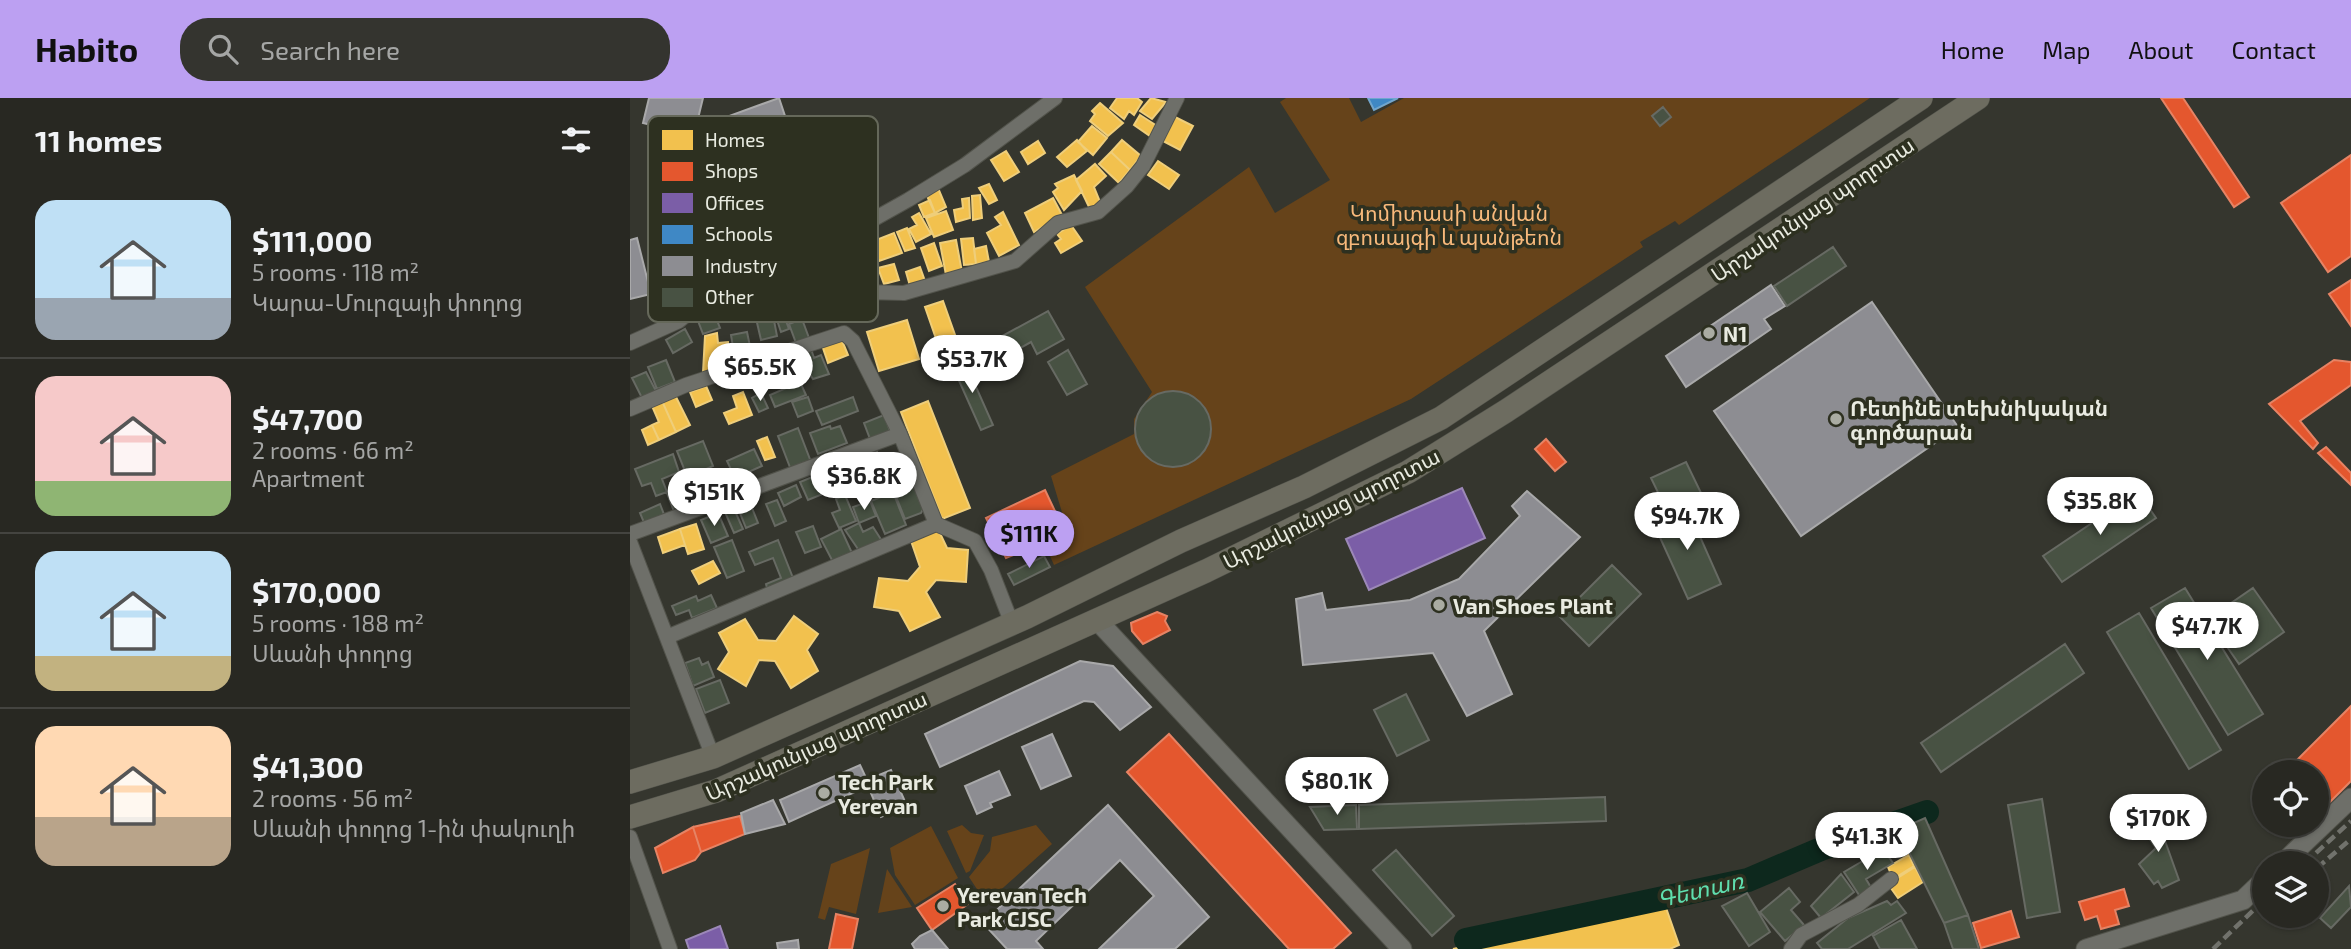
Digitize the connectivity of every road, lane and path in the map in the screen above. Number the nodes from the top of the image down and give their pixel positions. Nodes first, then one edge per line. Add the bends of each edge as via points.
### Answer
1 (1055, 98) edge
2 (1177, 98) edge
3 (1922, 98) edge
4 (1978, 98) edge
5 (878, 217) edge
6 (878, 292) edge
7 (676, 322) edge
8 (630, 343) edge
9 (630, 409) edge
10 (900, 434) junction
11 (936, 524) junction
12 (630, 534) edge
13 (630, 542) edge
14 (1097, 620) junction
15 (1012, 624) junction
16 (667, 637) junction
17 (936, 658) junction
18 (875, 685) junction
19 (947, 687) junction
20 (889, 713) junction
21 (713, 757) junction
22 (630, 782) edge
23 (2351, 798) edge
24 (630, 817) edge
25 (630, 837) edge
26 (2296, 851) edge
27 (1891, 879) dead end
28 (2252, 891) edge
29 (670, 949) edge
30 (1402, 949) edge
31 (1791, 949) edge
32 (2087, 949) edge

1 - 5 street via 965,165
2 - 6 street via 1143,166 1098,212 1058,223 1015,261 904,293
3 - 15 main road, Արշակունյաց պողոտա via 1441,418
4 - 14 main road, Արշակունյաց պողոտա via 1437,457
7 - 8 street
9 - 10 street via 686,385 844,333 853,341
10 - 11 street
10 - 12 street
11 - 15 street via 975,541
11 - 16 street
13 - 16 street
14 - 19 main road, Արշակունյաց պողոտա
14 - 30 street
15 - 17 main road, Արշակունյաց պողոտա
16 - 21 street
17 - 18 main road, Արշակունյաց պողոտա
17 - 19 main road via 928,678
18 - 20 main road via 891,695
18 - 21 main road, Արշակունյաց պողոտա
19 - 20 main road, Արշակունյաց պողոտա
20 - 24 main road, Արշակունյաց պողոտա via 716,791
21 - 22 main road, Արշակունյաց պողոտա
23 - 26 street
25 - 29 street
27 - 31 street via 1858,905 1801,935
28 - 32 street via 2243,900

